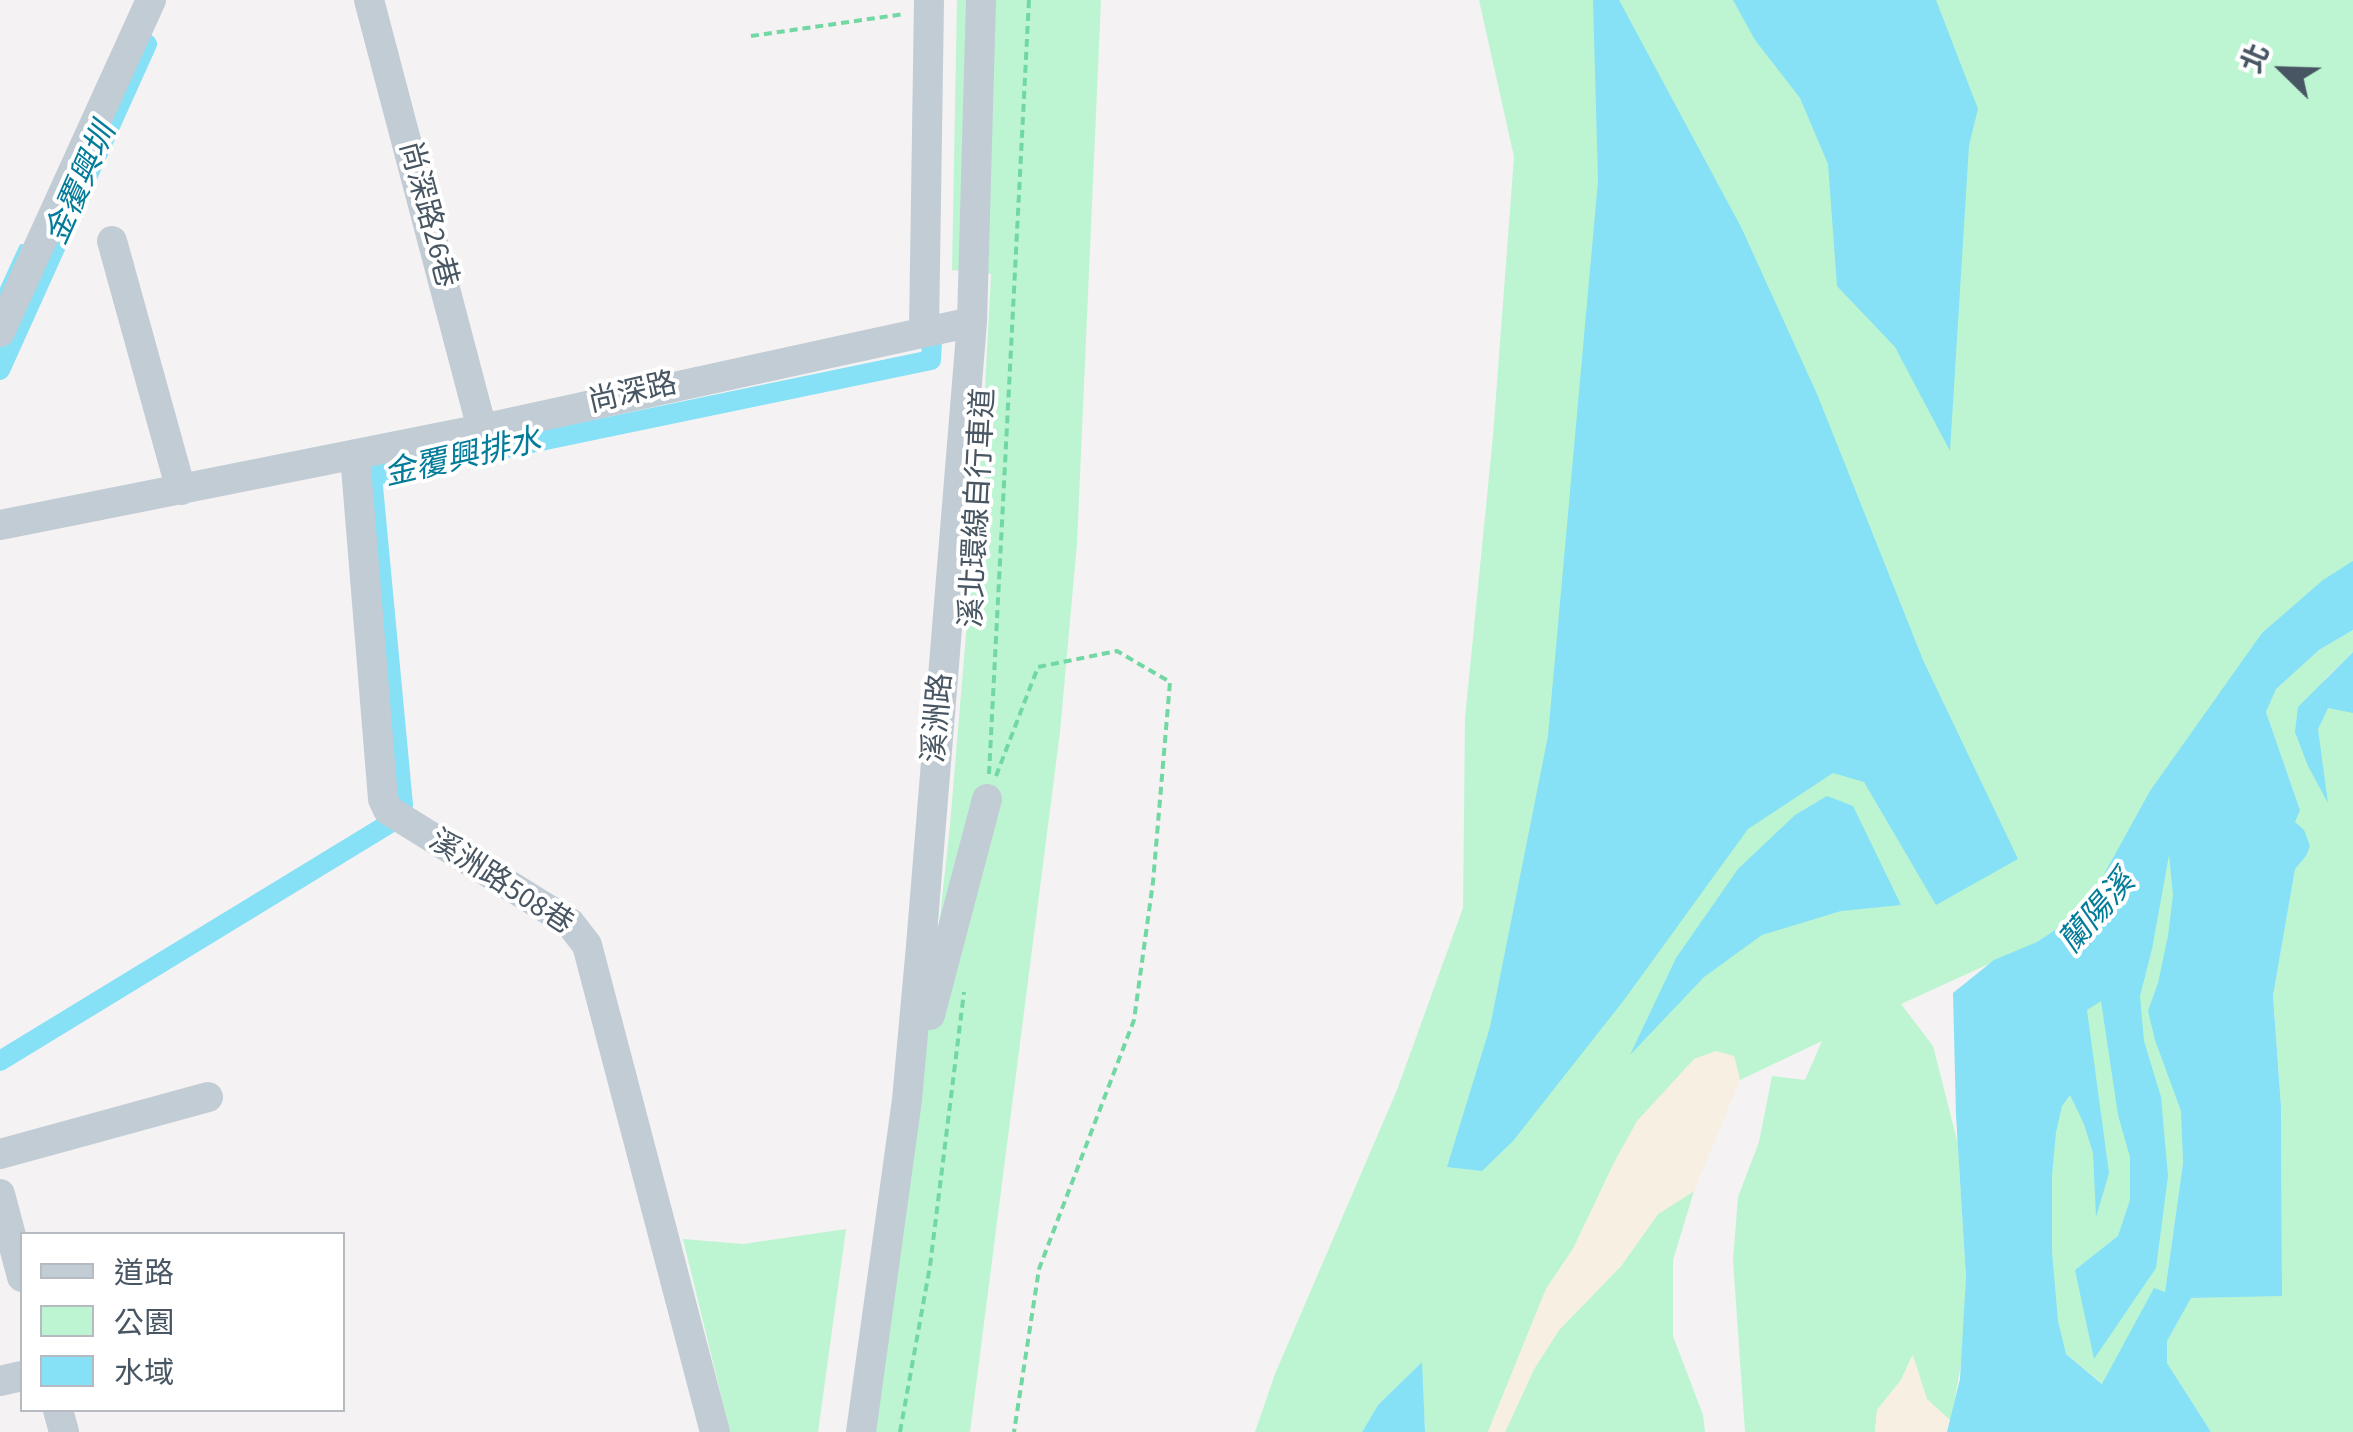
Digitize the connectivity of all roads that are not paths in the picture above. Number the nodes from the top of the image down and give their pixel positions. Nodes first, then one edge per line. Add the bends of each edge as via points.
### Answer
1 (152, 0) edge
2 (369, 0) edge
3 (981, 0) edge
4 (929, 5) edge
5 (112, 241) dead end
6 (972, 322) junction
7 (924, 331) junction
8 (0, 332) edge
9 (482, 429) junction
10 (355, 455) junction
11 (181, 490) junction
12 (0, 526) edge
13 (987, 799) road end
14 (208, 1097) dead end
15 (907, 1100) junction
16 (0, 1154) edge
17 (0, 1194) edge
18 (20, 1270) edge
19 (715, 1432) edge
20 (862, 1432) edge

1 - 8 street
2 - 9 street, 尚深路26巷
3 - 6 street, 溪洲路
4 - 7 street
5 - 11 street
6 - 7 street, 尚深路
6 - 15 street, 溪洲路
7 - 9 street, 尚深路
9 - 10 street, 尚深路
10 - 11 street, 尚深路
10 - 19 street, 溪洲路508巷 via 383,799 388,810 570,923 588,945
11 - 12 street, 尚深路
13 - 15 street
14 - 16 street
15 - 20 street, 溪洲路
17 - 18 street

